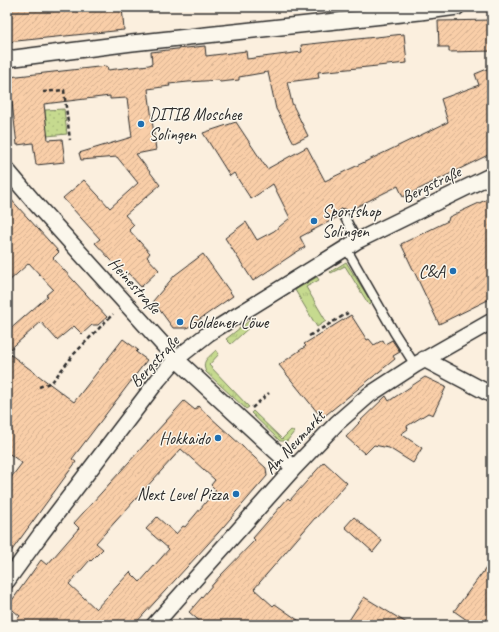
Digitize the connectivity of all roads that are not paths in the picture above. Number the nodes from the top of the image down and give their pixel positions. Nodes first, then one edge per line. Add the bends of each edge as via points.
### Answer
1 (457, 7) edge
2 (7, 59) edge
3 (7, 170) edge
4 (492, 175) edge
5 (343, 214) dead end
6 (351, 245) junction
7 (492, 321) edge
8 (176, 359) junction
9 (419, 362) junction
10 (492, 395) edge
11 (294, 468) junction
12 (7, 582) edge
13 (154, 625) edge

1 - 2 street
3 - 8 street, Heinestraße
4 - 6 street, Bergstraße
5 - 6 lane
6 - 8 street, Bergstraße via 209,333
6 - 9 lane via 394,332
7 - 9 street, Am Neumarkt
8 - 11 street, Heinestraße
8 - 12 street, Bergstraße
9 - 10 street
9 - 11 street, Am Neumarkt via 369,395
11 - 13 street, Am Neumarkt

